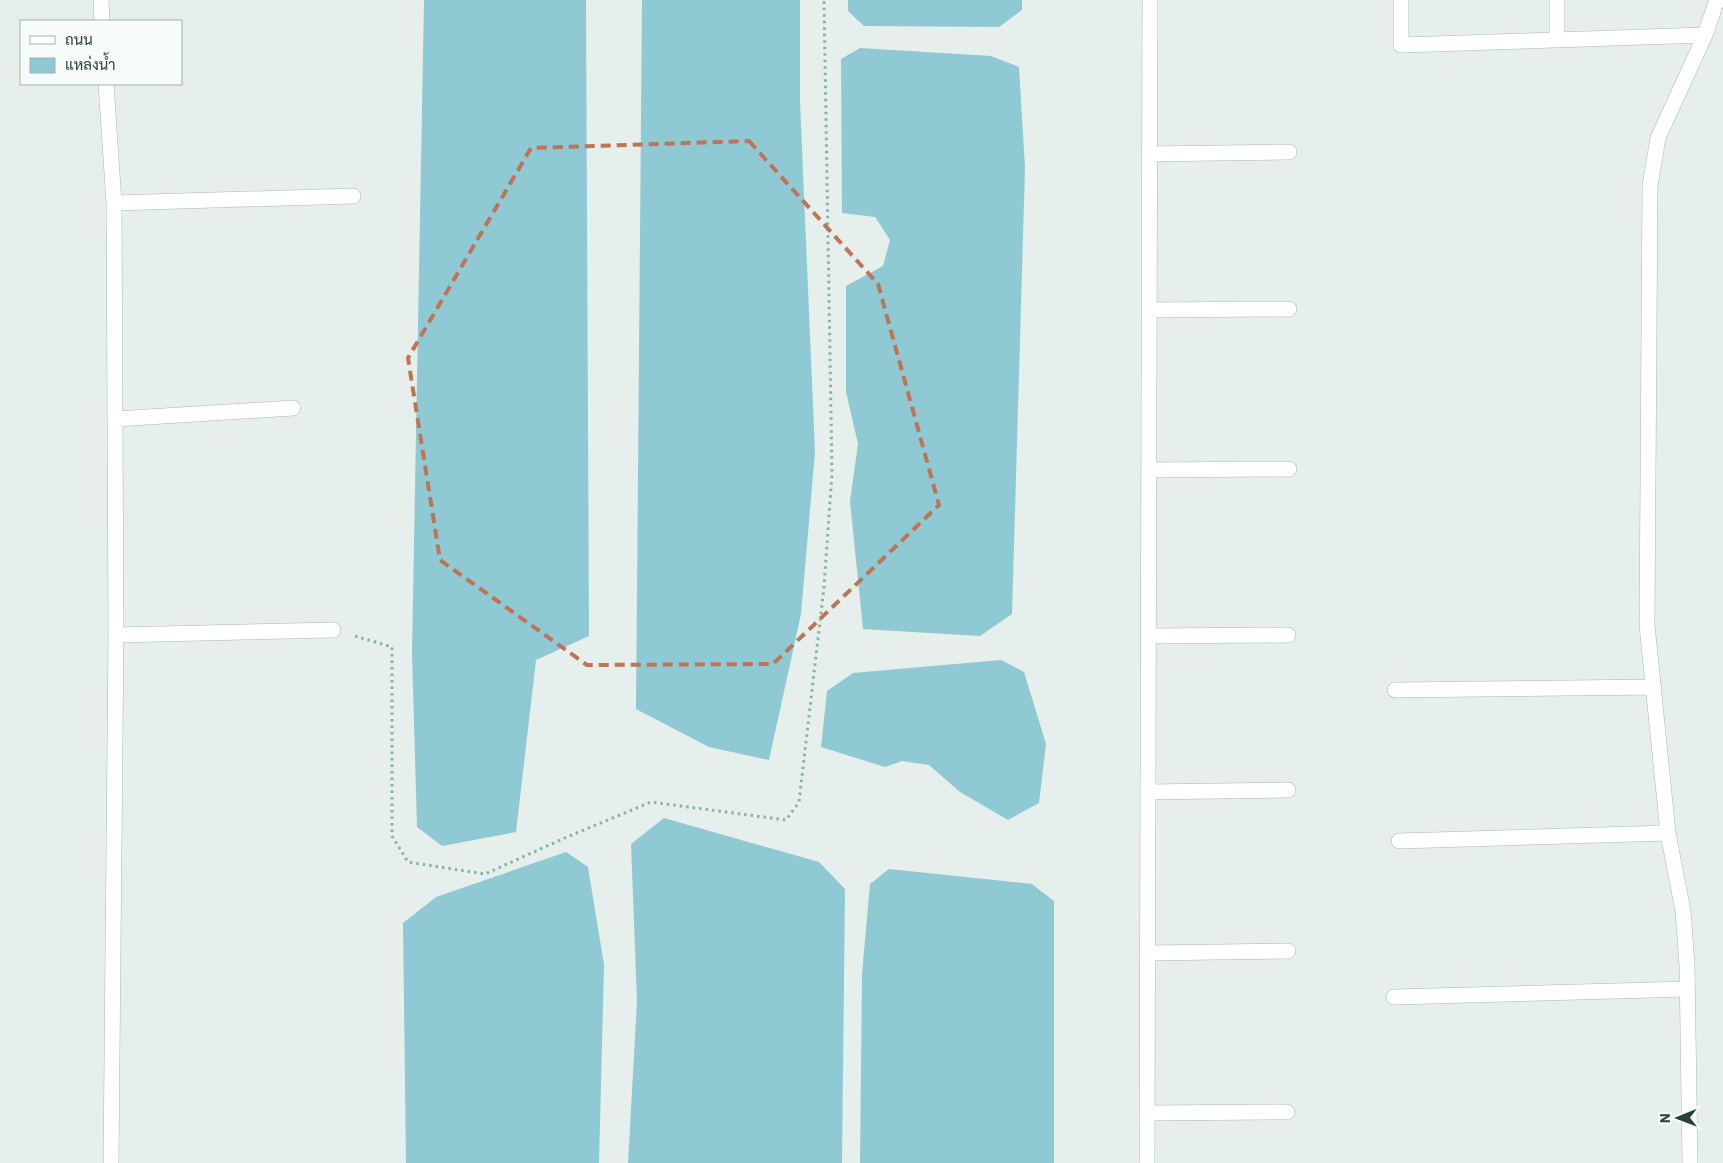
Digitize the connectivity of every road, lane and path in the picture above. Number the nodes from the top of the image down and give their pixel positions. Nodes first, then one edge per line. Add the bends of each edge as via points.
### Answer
1 (101, 0) edge
2 (824, 0) edge
3 (1150, 0) edge
4 (1401, 0) edge
5 (1557, 0) edge
6 (1717, 0) edge
7 (102, 20) edge
8 (1705, 35) junction
9 (1557, 40) junction
10 (106, 85) edge
11 (1289, 152) dead end
12 (1150, 154) junction
13 (353, 196) dead end
14 (114, 203) junction
15 (1289, 309) dead end
16 (1149, 310) junction
17 (293, 408) dead end
18 (115, 419) junction
19 (1289, 469) dead end
20 (1149, 470) junction
21 (333, 630) joint
22 (116, 635) junction
23 (1288, 635) dead end
24 (1149, 636) junction
25 (1654, 687) junction
26 (1395, 690) dead end
27 (1288, 790) dead end
28 (1148, 792) junction
29 (1668, 833) junction
30 (1399, 841) dead end
31 (1288, 951) dead end
32 (1148, 952) junction
33 (1687, 989) junction
34 (1394, 997) dead end
35 (1287, 1112) dead end
36 (1148, 1113) junction
37 (111, 1163) edge
38 (1147, 1163) edge
39 (1690, 1163) edge

1 - 7 street
2 - 21 path via 832,473 824,587 799,802 786,820 651,802 485,874 408,862 392,836 392,647
3 - 12 street
4 - 9 street via 1401,45
5 - 9 street
6 - 8 street
8 - 9 street
8 - 25 street via 1658,138 1650,186 1647,625
10 - 14 street
11 - 12 street
12 - 16 street
13 - 14 street
14 - 18 street
15 - 16 street
16 - 20 street
17 - 18 street
18 - 22 street
19 - 20 street
20 - 24 street
21 - 22 street
22 - 37 street
23 - 24 street
24 - 28 street
25 - 26 street
25 - 29 street
27 - 28 street
28 - 32 street
29 - 30 street
29 - 33 street via 1683,911
31 - 32 street
32 - 36 street
33 - 34 street
33 - 39 street
35 - 36 street
36 - 38 street

